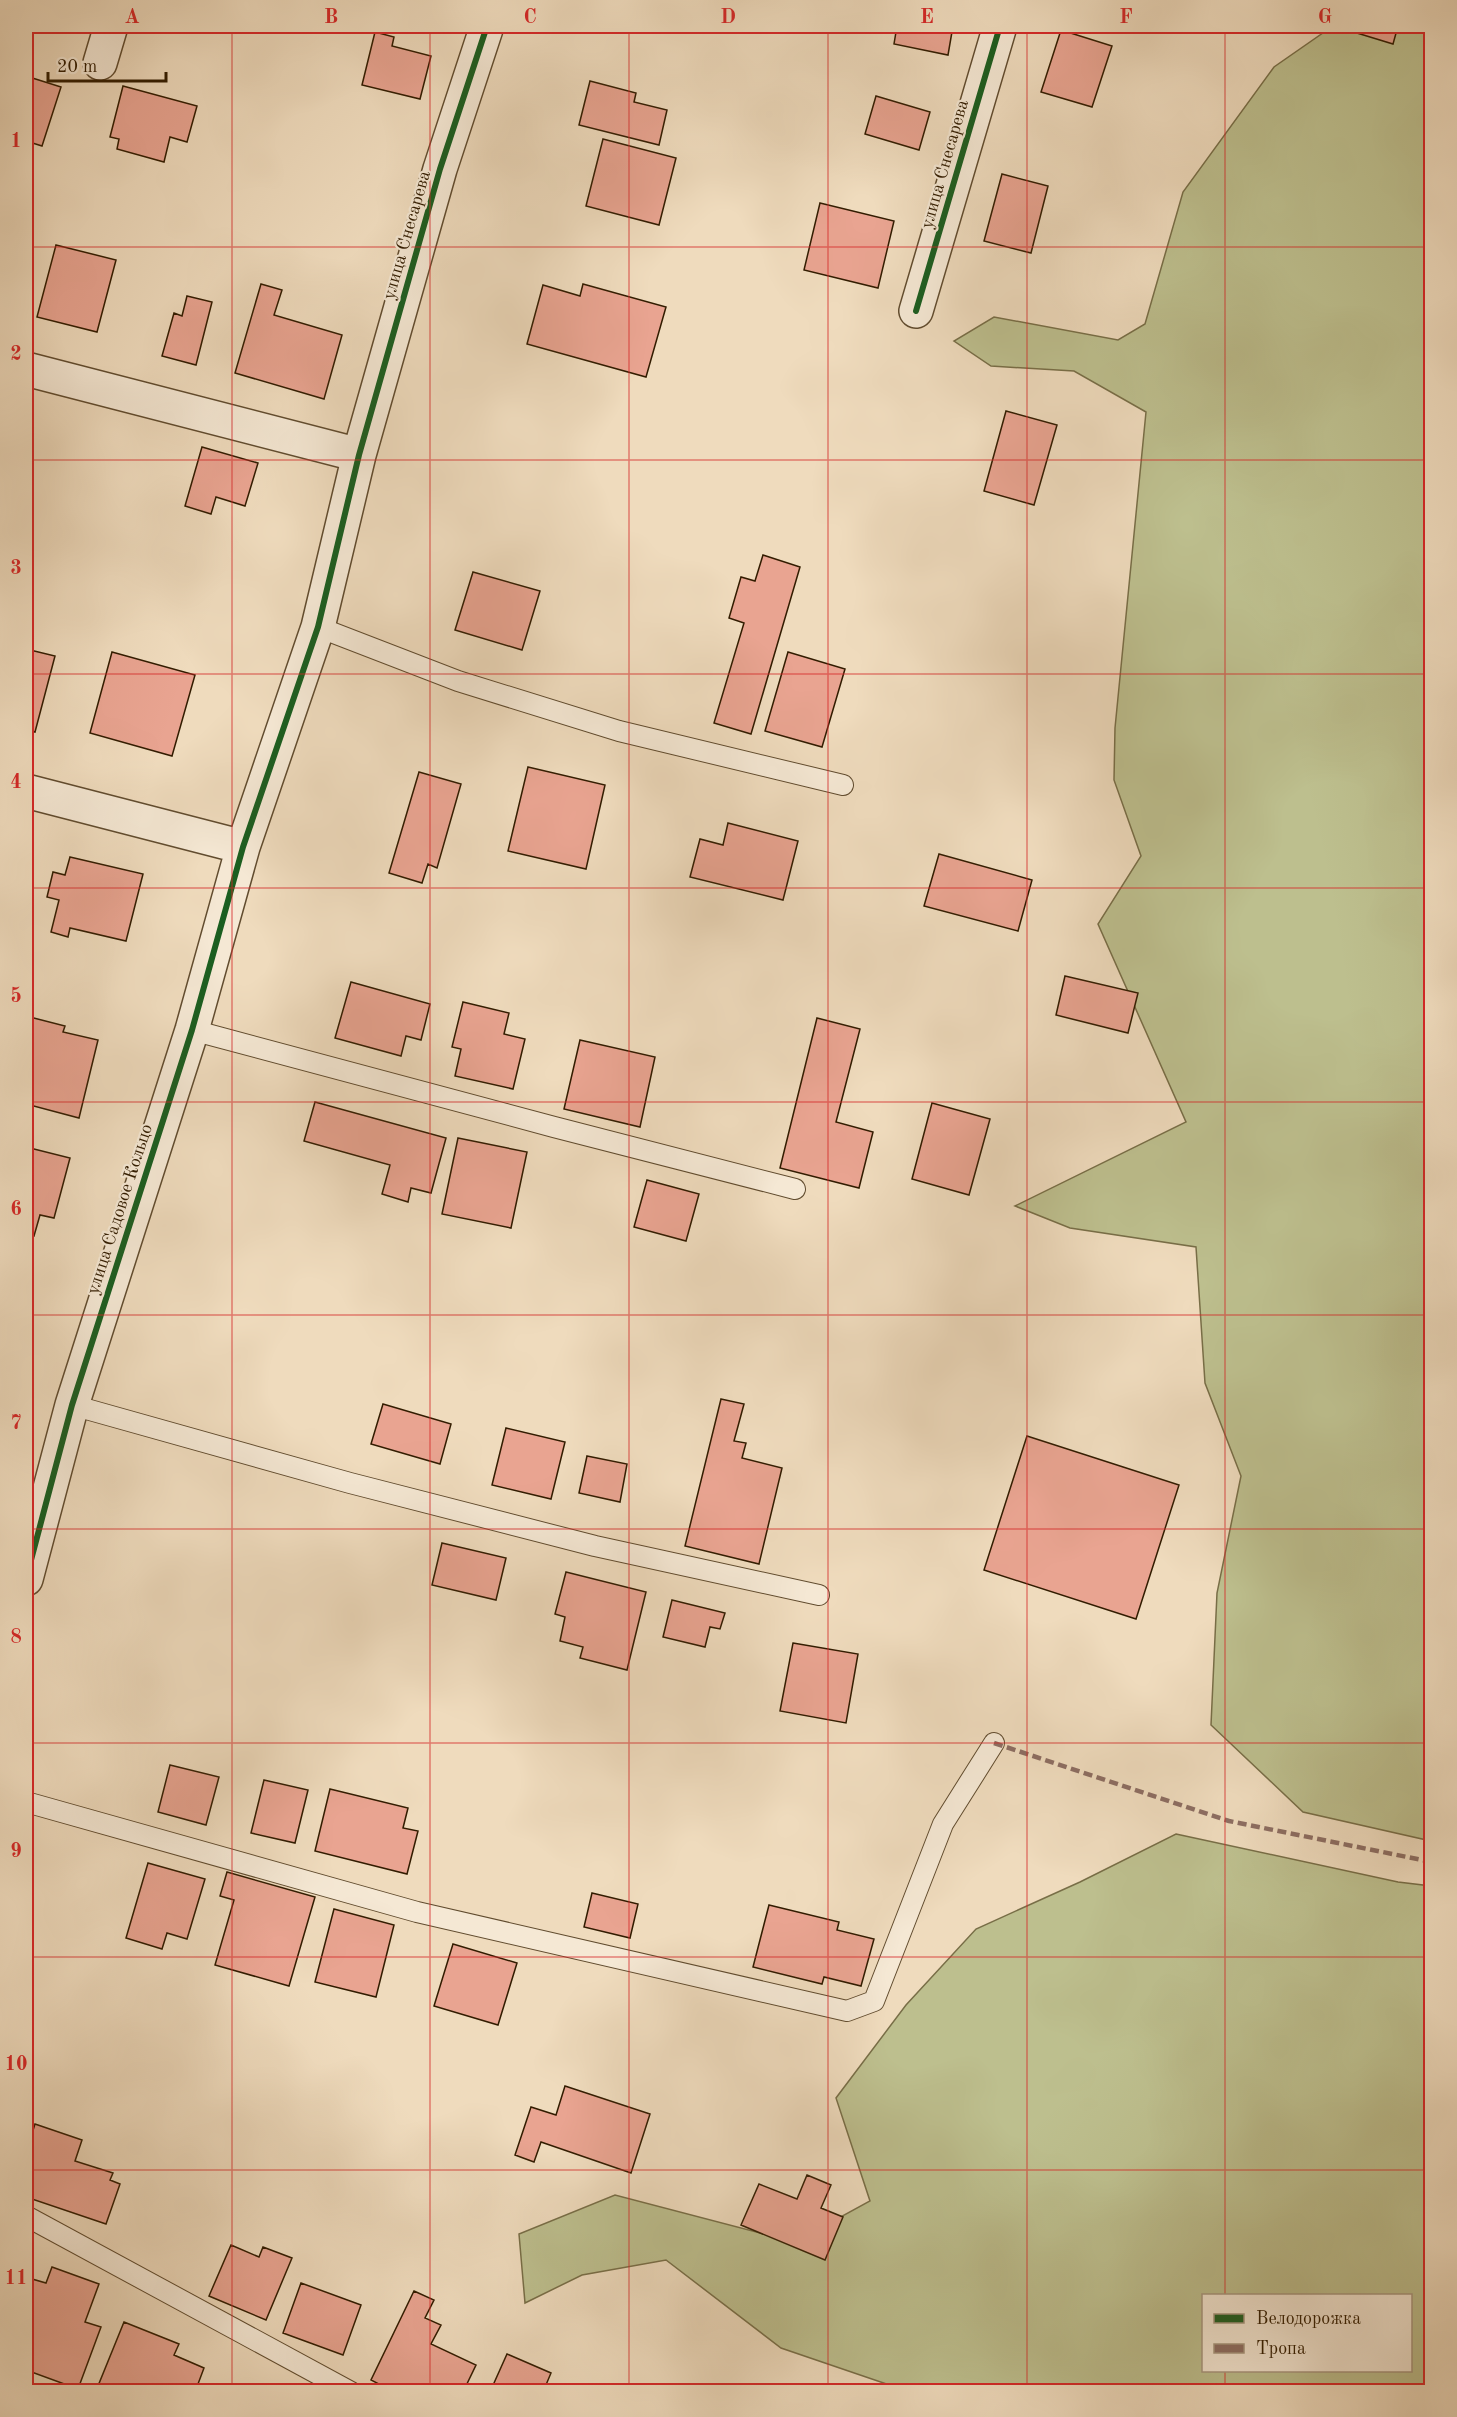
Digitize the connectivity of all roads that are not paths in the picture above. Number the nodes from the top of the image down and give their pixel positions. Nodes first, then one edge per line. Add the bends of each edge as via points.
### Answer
1 (111, 26) edge
2 (487, 26) edge
3 (1000, 26) edge
4 (100, 63) dead end
5 (916, 311) dead end
6 (26, 369) edge
7 (359, 455) junction
8 (318, 627) junction
9 (843, 785) dead end
10 (26, 791) edge
11 (243, 848) junction
12 (192, 1030) junction
13 (795, 1189) dead end
14 (72, 1406) junction
15 (26, 1579) edge
16 (819, 1595) dead end
17 (994, 1743) dead end
18 (26, 1802) edge
19 (26, 2216) edge
20 (351, 2391) edge

1 - 4 street
2 - 7 street, улица Снесарева via 440,170
3 - 5 street, улица Снесарева
6 - 7 street
7 - 8 street, улица Снесарева
8 - 9 lane via 459,681 619,731
8 - 11 street, улица Садовое Кольцо
10 - 11 street
11 - 12 street, улица Садовое Кольцо
12 - 13 lane
12 - 14 street, улица Садовое Кольцо
14 - 15 street, улица Садовое Кольцо
14 - 16 lane via 595,1546
17 - 18 lane via 944,1824 874,2001 847,2011 417,1912
19 - 20 lane

